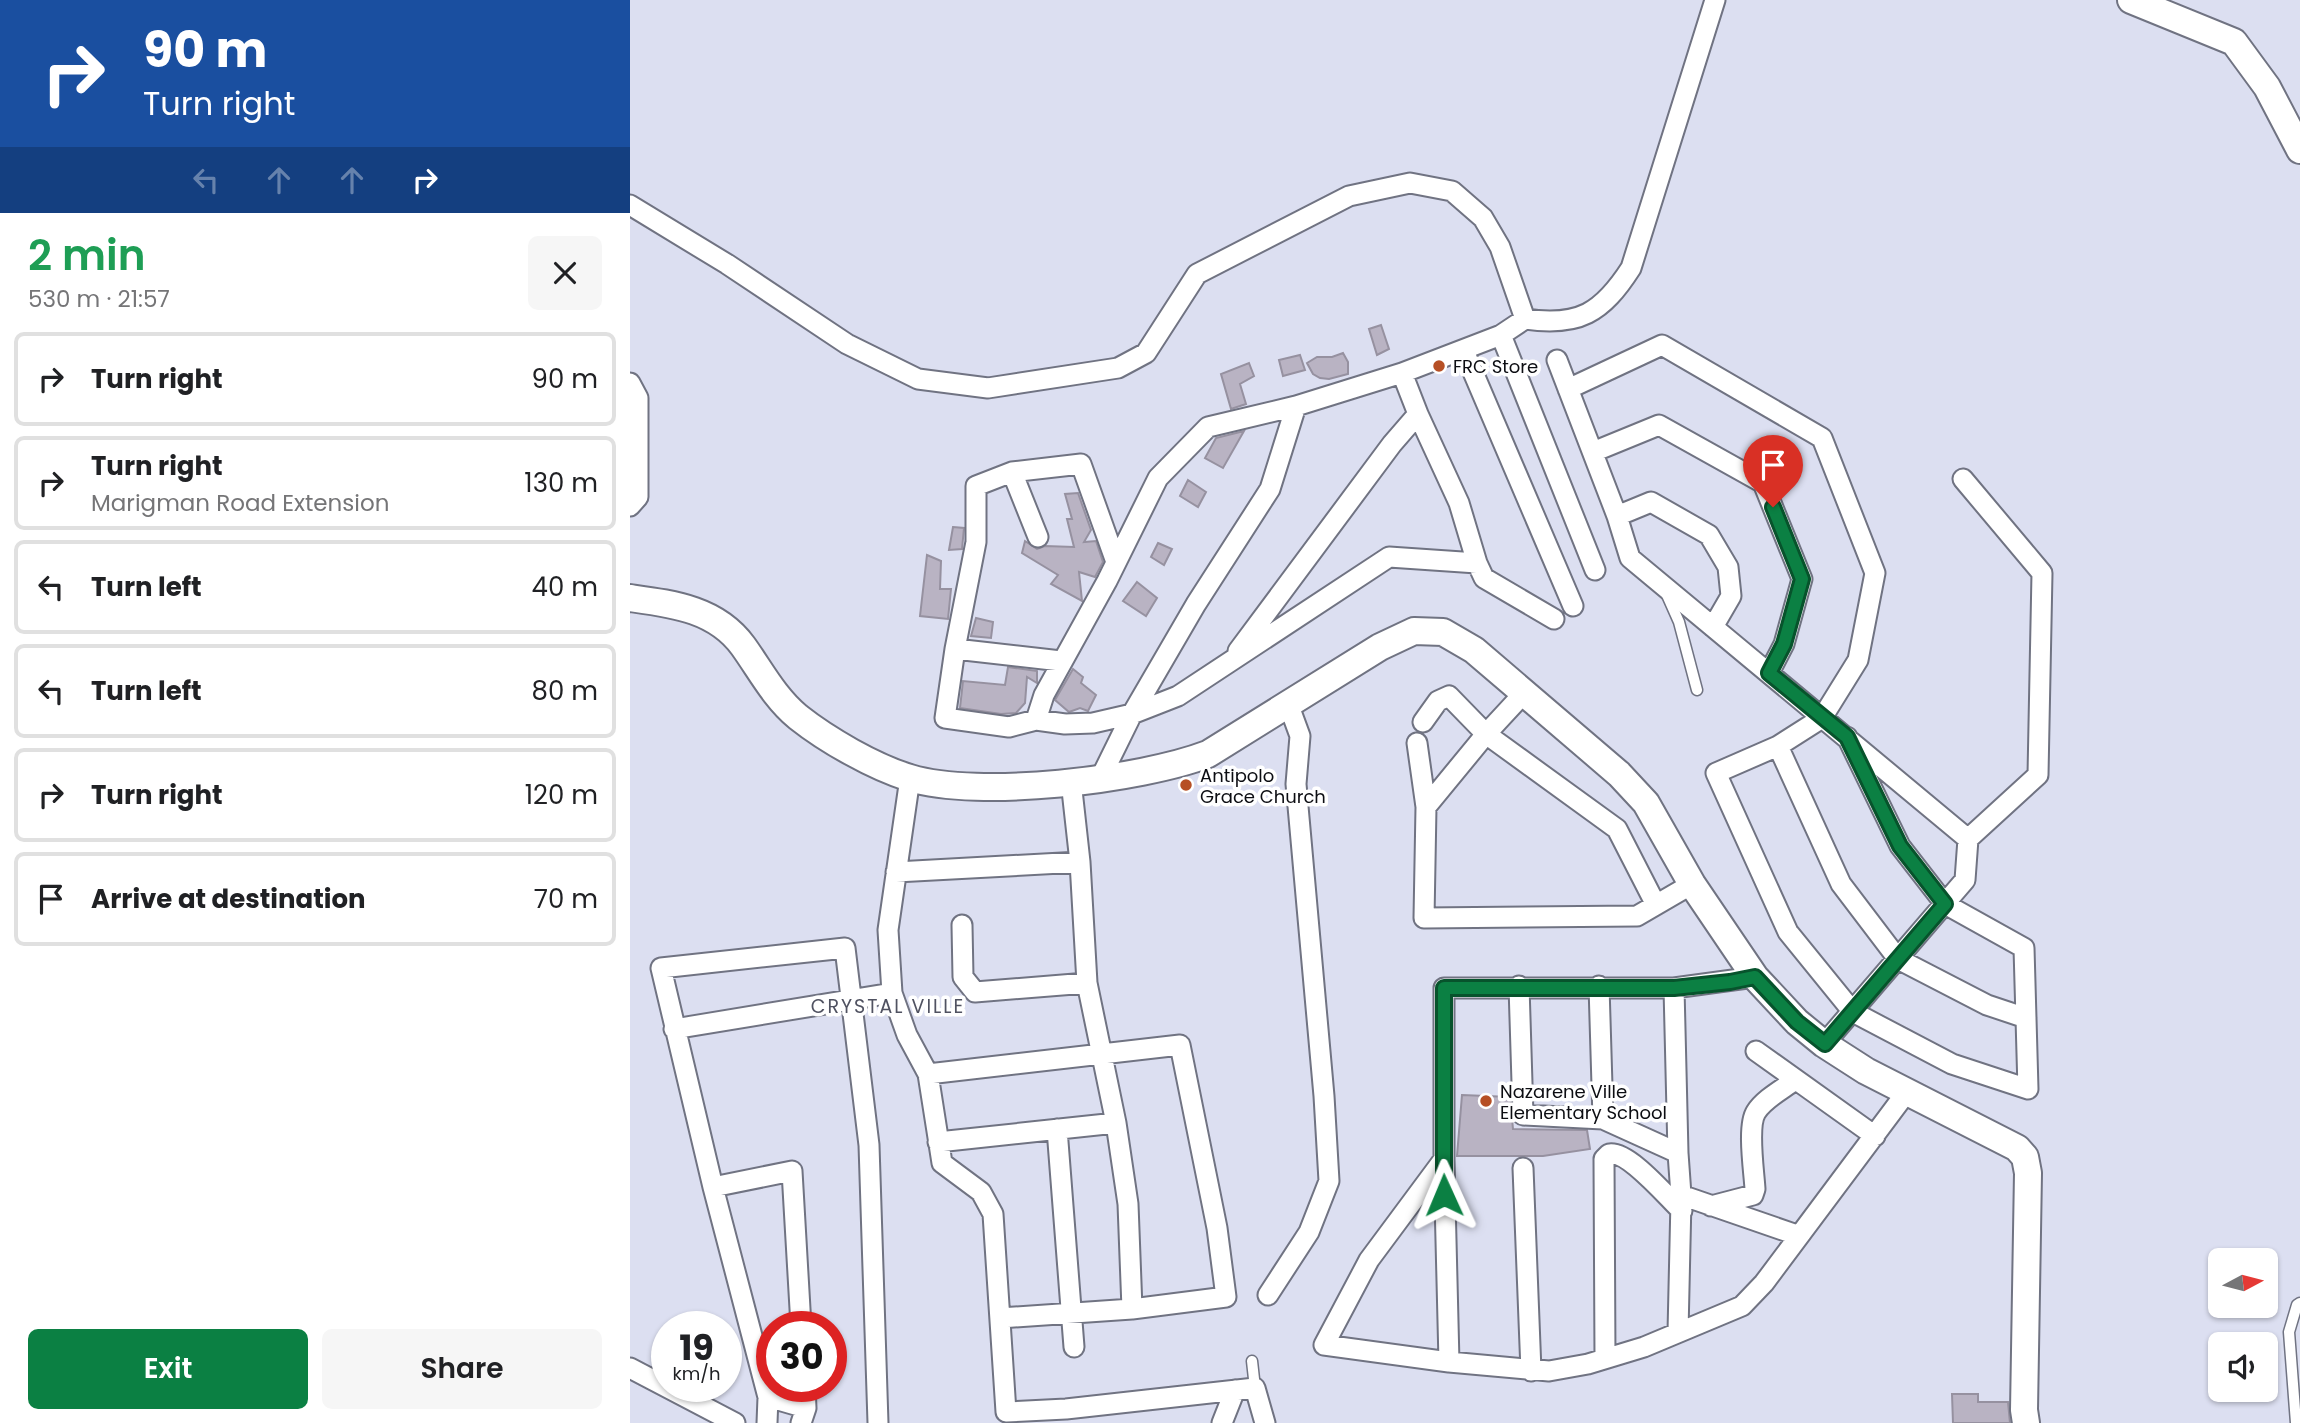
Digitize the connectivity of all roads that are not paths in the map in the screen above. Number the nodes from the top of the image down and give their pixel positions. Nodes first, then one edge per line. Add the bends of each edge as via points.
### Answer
1 (1715, 0) edge
2 (2131, 0) edge
3 (2300, 150) edge
4 (630, 205) edge
5 (1525, 319) junction
6 (1501, 335) junction
7 (1464, 351) junction
8 (1557, 360) dead end
9 (1402, 373) junction
10 (630, 383) edge
11 (1568, 389) junction
12 (1296, 405) junction
13 (1418, 414) junction
14 (1592, 452) junction
15 (1012, 472) junction
16 (1963, 479) dead end
17 (630, 506) edge
18 (1617, 516) junction
19 (1038, 537) dead end
20 (1116, 562) junction
21 (1477, 563) junction
22 (1595, 570) dead end
23 (1663, 585) junction
24 (630, 598) edge
25 (1573, 606) dead end
26 (1554, 619) dead end
27 (1713, 627) junction
28 (955, 649) junction
29 (1061, 661) junction
30 (1227, 666) junction
31 (1769, 673) junction
32 (1698, 690) dead end
33 (1524, 693) junction
34 (1289, 706) junction
35 (1132, 714) junction
36 (1822, 718) junction
37 (1036, 720) junction
38 (1423, 723) dead end
39 (1486, 734) junction
40 (1847, 737) junction
41 (1417, 743) dead end
42 (1778, 746) junction
43 (1101, 777) junction
44 (910, 778) junction
45 (1071, 781) junction
46 (1426, 807) junction
47 (1968, 839) junction
48 (1080, 862) junction
49 (896, 872) junction
50 (1692, 884) junction
51 (1945, 904) junction
52 (1656, 905) junction
53 (962, 925) dead end
54 (1898, 959) junction
55 (1755, 977) junction
56 (1087, 983) junction
57 (1518, 986) junction
58 (1599, 986) junction
59 (1674, 988) junction
60 (892, 993) junction
61 (851, 1001) junction
62 (1853, 1012) junction
63 (2026, 1018) junction
64 (674, 1028) junction
65 (1825, 1044) junction
66 (1756, 1051) dead end
67 (1100, 1056) junction
68 (928, 1074) junction
69 (1795, 1080) junction
70 (1906, 1093) junction
71 (1603, 1119) junction
72 (1116, 1123) junction
73 (1057, 1129) junction
74 (1875, 1136) junction
75 (938, 1142) junction
76 (1678, 1153) junction
77 (1444, 1159) junction
78 (1522, 1168) dead end
79 (713, 1187) junction
80 (1681, 1203) junction
81 (1711, 1206) junction
82 (1797, 1235) junction
83 (1268, 1295) dead end
84 (2300, 1303) edge
85 (1132, 1310) junction
86 (800, 1311) edge
87 (1071, 1313) junction
88 (1000, 1318) junction
89 (1678, 1332) junction
90 (1074, 1347) dead end
91 (756, 1351) edge
92 (1605, 1358) junction
93 (1252, 1361) dead end
94 (1449, 1363) junction
95 (630, 1368) edge
96 (1531, 1371) junction
97 (1255, 1388) junction
98 (1235, 1390) junction
99 (768, 1402) edge
100 (777, 1402) edge
101 (803, 1416) edge
102 (1066, 1416) edge
103 (735, 1423) edge
104 (767, 1423) edge
105 (878, 1423) edge
106 (1222, 1423) edge
107 (1265, 1423) edge
108 (2026, 1423) edge
109 (2297, 1423) edge

1 - 5 street via 1631,268 1597,309 1576,320 1549,323
2 - 3 street via 2234,42 2267,87
4 - 5 street via 847,344 918,379 988,388 1118,368 1146,353 1197,274 1349,196 1410,183 1452,191 1483,218 1500,247
5 - 6 street
6 - 7 street
6 - 22 street
7 - 9 street
7 - 25 street
8 - 11 street
9 - 12 street
9 - 13 street
10 - 17 street via 638,398 638,497
11 - 14 street
11 - 36 street via 1662,345 1822,438 1875,573 1858,660
12 - 20 street via 1208,427 1158,478
12 - 35 street via 1270,489
13 - 21 street via 1460,503
13 - 30 street
14 - 18 street
14 - 31 street via 1659,425 1763,483 1802,579 1784,644
15 - 19 street
15 - 20 street via 1081,464
15 - 28 street via 976,486 976,542
16 - 47 street via 2042,573 2038,775
18 - 23 street via 1630,558
18 - 27 street via 1651,502 1709,536 1728,567 1731,596
20 - 29 street
21 - 26 street via 1484,578
21 - 30 street via 1389,557
23 - 27 street
23 - 32 lane
24 - 44 street via 698,611 726,627 765,682 797,716 836,744
27 - 31 street
28 - 29 street
28 - 37 street via 945,718 1009,727
29 - 37 street
30 - 35 street via 1178,696
31 - 36 street
33 - 34 street via 1474,650 1443,632 1414,631 1380,647
33 - 39 street
33 - 50 street via 1646,803
34 - 43 street via 1188,762
34 - 83 street via 1300,736 1296,785 1329,1181 1309,1232
35 - 37 street via 1093,723
35 - 43 street
36 - 40 street
36 - 42 street
38 - 39 street via 1438,701 1448,696
39 - 46 street
39 - 52 street via 1617,829
40 - 47 street
40 - 51 street via 1900,846
41 - 46 street
42 - 54 street via 1841,884
42 - 62 street via 1716,773 1788,933
43 - 45 street
44 - 45 street via 984,789
44 - 49 street
45 - 48 street
46 - 52 street via 1424,918 1637,916
47 - 51 street via 1965,880
48 - 49 street
48 - 56 street
49 - 60 street via 888,930
50 - 52 street
50 - 55 street
51 - 54 street
51 - 63 street via 2024,948
53 - 56 street via 963,977 975,992
54 - 62 street
54 - 63 street via 1987,1005
55 - 59 street
55 - 65 street
56 - 67 street
57 - 58 street
57 - 71 street via 1523,1115
57 - 77 street via 1444,988
58 - 59 street
58 - 71 street
59 - 76 street
60 - 61 street
60 - 68 street
61 - 64 street
61 - 64 street via 845,947 661,968
61 - 105 street via 869,1144
62 - 63 street via 1952,1064 2028,1089
62 - 65 street
64 - 79 street
65 - 70 street
66 - 69 street
67 - 68 street
67 - 72 street
67 - 85 street via 1180,1045 1217,1228 1226,1297
68 - 75 street
69 - 74 street
69 - 81 street via 1754,1114 1753,1195
70 - 74 street
70 - 108 street via 2017,1148 2025,1157
71 - 76 street
72 - 73 street
72 - 85 street via 1128,1204
73 - 75 street
73 - 87 street
74 - 82 street
75 - 88 street via 942,1163 981,1192 993,1214
76 - 80 street
77 - 94 street
77 - 94 street via 1369,1260 1324,1345
78 - 96 street
79 - 86 street via 792,1171
79 - 91 street
80 - 81 street
80 - 89 street
80 - 92 street via 1621,1155 1604,1158
81 - 82 street
82 - 89 street via 1742,1306
84 - 109 lane via 2289,1332
85 - 87 street
87 - 88 street
87 - 90 street
88 - 102 street via 1006,1412
89 - 92 street
92 - 96 street
93 - 97 lane
94 - 96 street
95 - 103 street
97 - 98 street
97 - 107 street
98 - 102 street
98 - 106 street
99 - 104 street
100 - 101 street

